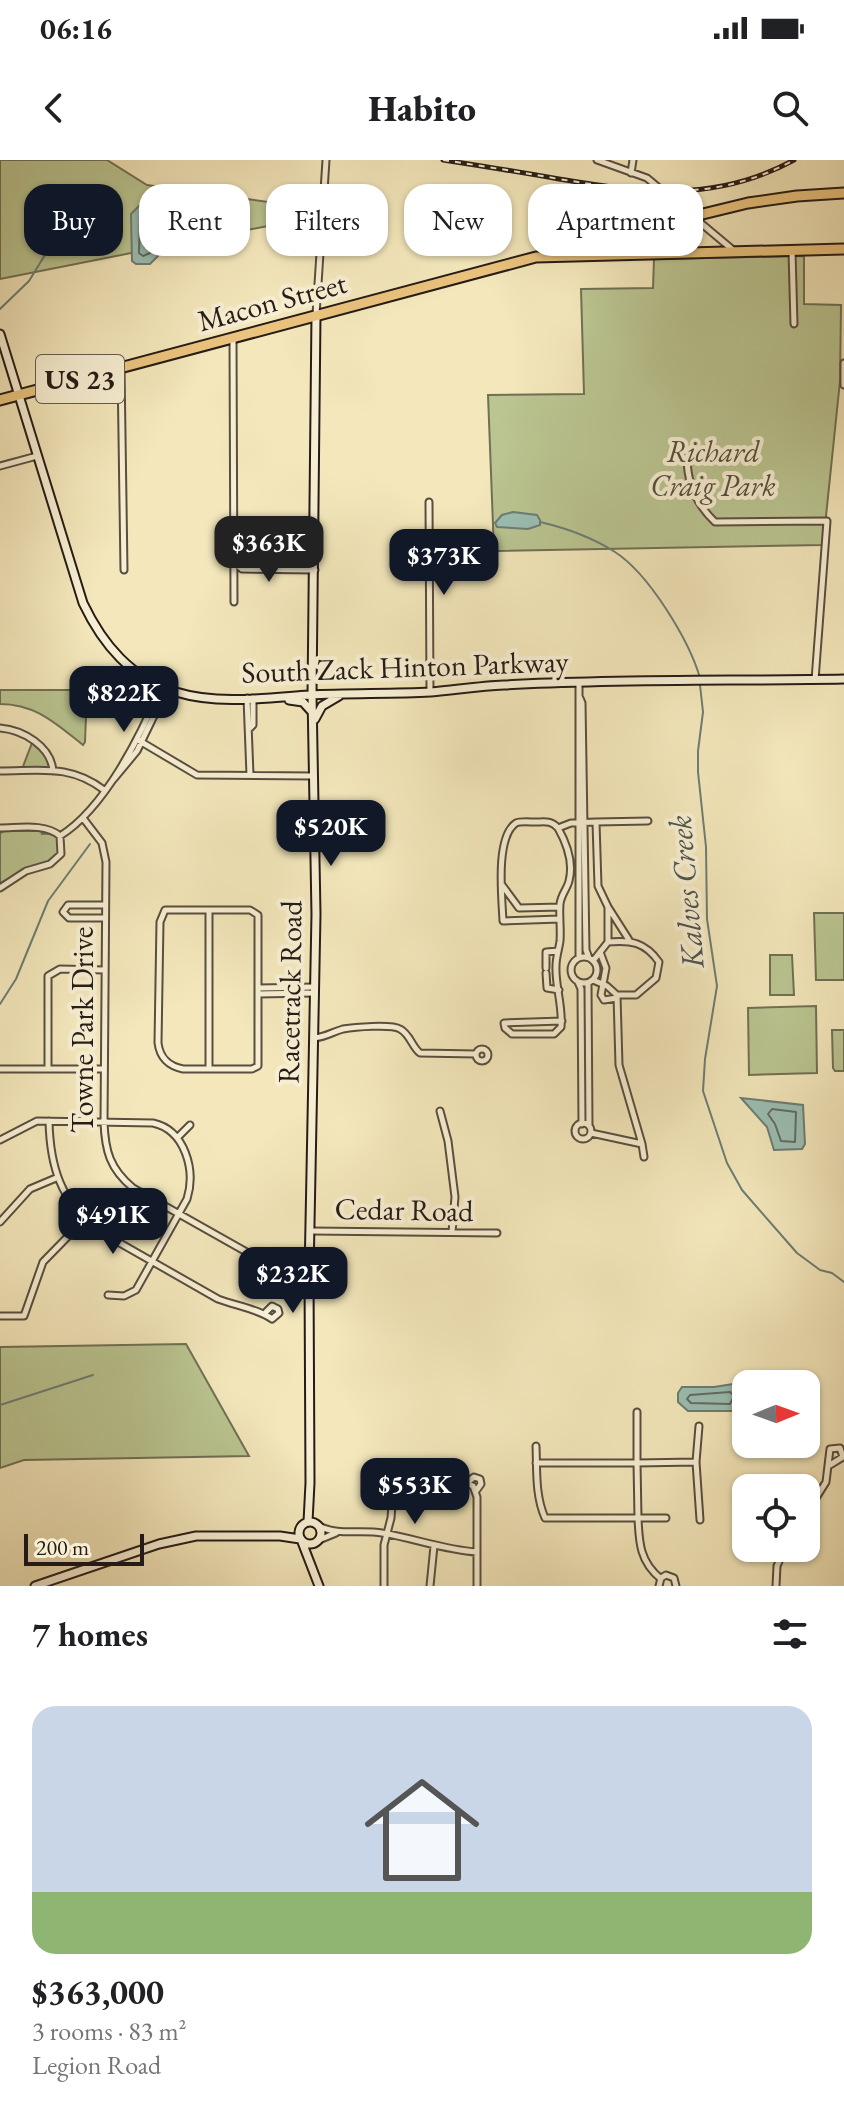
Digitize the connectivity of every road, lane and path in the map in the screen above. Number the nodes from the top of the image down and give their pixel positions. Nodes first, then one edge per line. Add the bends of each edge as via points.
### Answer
1 (326, 160) edge
2 (597, 160) edge
3 (633, 160) edge
4 (631, 173) junction
5 (654, 184) edge
6 (844, 193) edge
7 (703, 215) edge
8 (703, 225) edge
9 (844, 249) edge
10 (792, 250) junction
11 (703, 251) edge
12 (734, 251) junction
13 (562, 256) edge
14 (536, 257) joint
15 (316, 315) junction
16 (794, 324) dead end
17 (0, 334) edge
18 (233, 337) junction
19 (844, 363) edge
20 (121, 368) junction
21 (844, 385) edge
22 (19, 395) junction
23 (0, 400) edge
24 (37, 456) junction
25 (687, 457) dead end
26 (0, 466) edge
27 (429, 502) dead end
28 (235, 563) junction
29 (124, 570) dead end
30 (315, 570) junction
31 (234, 602) dead end
32 (313, 673) junction
33 (844, 679) edge
34 (815, 680) junction
35 (579, 684) junction
36 (164, 688) junction
37 (430, 692) junction
38 (342, 694) junction
39 (312, 695) junction
40 (275, 698) junction
41 (249, 701) junction
42 (313, 712) junction
43 (313, 725) junction
44 (0, 728) edge
45 (140, 741) junction
46 (0, 771) edge
47 (53, 771) junction
48 (250, 775) junction
49 (313, 776) junction
50 (104, 790) junction
51 (83, 818) junction
52 (648, 821) dead end
53 (581, 822) junction
54 (596, 822) junction
55 (0, 828) edge
56 (558, 828) junction
57 (60, 836) junction
58 (502, 884) junction
59 (0, 888) edge
60 (105, 905) junction
61 (560, 907) junction
62 (608, 907) junction
63 (209, 910) junction
64 (105, 918) junction
65 (560, 919) junction
66 (629, 941) junction
67 (608, 942) junction
68 (558, 951) junction
69 (600, 952) junction
70 (579, 958) junction
71 (591, 959) junction
72 (571, 967) junction
73 (105, 970) junction
74 (556, 971) junction
75 (564, 971) junction
76 (572, 975) junction
77 (591, 981) junction
78 (578, 982) junction
79 (606, 986) junction
80 (314, 990) junction
81 (559, 990) junction
82 (258, 991) junction
83 (611, 997) junction
84 (562, 1021) junction
85 (313, 1038) junction
86 (476, 1054) dead end
87 (0, 1069) edge
88 (48, 1069) junction
89 (104, 1069) junction
90 (209, 1069) junction
91 (440, 1111) dead end
92 (49, 1121) junction
93 (104, 1122) junction
94 (582, 1124) junction
95 (190, 1125) dead end
96 (590, 1130) junction
97 (178, 1137) junction
98 (0, 1140) edge
99 (642, 1144) junction
100 (644, 1157) dead end
101 (56, 1178) junction
102 (179, 1214) junction
103 (84, 1220) junction
104 (0, 1222) edge
105 (311, 1231) junction
106 (452, 1232) junction
107 (497, 1233) dead end
108 (310, 1258) junction
109 (152, 1262) junction
110 (108, 1295) dead end
111 (266, 1312) dead end
112 (0, 1316) edge
113 (637, 1412) dead end
114 (699, 1426) dead end
115 (536, 1446) dead end
116 (696, 1462) junction
117 (536, 1463) junction
118 (637, 1463) junction
119 (830, 1465) dead end
120 (468, 1482) junction
121 (400, 1483) junction
122 (393, 1491) junction
123 (476, 1491) junction
124 (820, 1492) edge
125 (638, 1518) junction
126 (666, 1518) dead end
127 (700, 1520) dead end
128 (311, 1525) junction
129 (340, 1531) junction
130 (387, 1534) junction
131 (280, 1536) junction
132 (301, 1540) junction
133 (318, 1542) junction
134 (434, 1546) junction
135 (477, 1552) junction
136 (779, 1562) edge
137 (660, 1582) edge
138 (35, 1586) edge
139 (321, 1586) edge
140 (384, 1586) edge
141 (430, 1586) edge
142 (477, 1586) edge
143 (676, 1586) edge
144 (776, 1586) edge

1 - 15 street, Racetrack Road
2 - 4 street
3 - 4 street
4 - 5 street
6 - 7 main road, US 23 via 781,198
8 - 12 street
9 - 10 main road, Macon Street / US 23
10 - 12 main road, Macon Street / US 23
10 - 16 street
11 - 12 main road, Macon Street / US 23
13 - 14 main road, Macon Street / US 23
14 - 15 main road, Macon Street / US 23
15 - 18 main road, Macon Street / US 23
15 - 30 street, Racetrack Road
17 - 22 street, South Zack Hinton Parkway
18 - 20 main road, Macon Street / US 23
18 - 28 street
19 - 21 street
20 - 22 main road, Macon Street / US 23
20 - 29 street
22 - 23 main road, Macon Street / US 23
22 - 24 street, South Zack Hinton Parkway
24 - 26 street
24 - 36 street, South Zack Hinton Parkway via 96,631 129,667
25 - 34 street via 693,492 715,522 827,521
27 - 37 street
28 - 30 street via 242,569
28 - 31 street
30 - 32 street, Racetrack Road
32 - 38 street via 322,689
32 - 39 street, Racetrack Road
33 - 34 street, South Zack Hinton Parkway
34 - 35 street, South Zack Hinton Parkway
35 - 37 street, South Zack Hinton Parkway
35 - 53 street
36 - 41 street, South Zack Hinton Parkway via 188,696
36 - 45 street
37 - 38 street, South Zack Hinton Parkway
38 - 39 street, South Zack Hinton Parkway
38 - 43 street via 322,706
39 - 40 street, South Zack Hinton Parkway
39 - 42 street, Racetrack Road
40 - 41 street, South Zack Hinton Parkway
40 - 42 street via 303,702
41 - 48 street
42 - 43 street, Racetrack Road
43 - 49 street, Racetrack Road
44 - 47 street via 13,729 43,749
45 - 48 street via 195,774
45 - 50 street
46 - 47 street
47 - 50 street via 80,774
48 - 49 street
49 - 80 street, Racetrack Road
50 - 51 street
51 - 57 street
51 - 60 street, Towne Park Drive via 105,852
52 - 54 street
53 - 54 street
53 - 56 street
53 - 70 street
53 - 71 street via 586,950
54 - 62 street via 598,886
55 - 57 street via 43,828
56 - 58 street via 552,822 514,826 502,849
56 - 61 street via 570,853 570,880
57 - 59 street via 57,860
58 - 61 street via 519,908
58 - 65 street via 503,921
60 - 64 street, Towne Park Drive
60 - 64 street via 68,905 63,912 69,918
61 - 65 street
62 - 66 street
62 - 67 street
63 - 82 street via 256,912
63 - 90 street
63 - 90 street via 165,910 161,915 158,1043 163,1058 175,1068
64 - 73 street, Towne Park Drive
65 - 68 street
66 - 67 street
66 - 83 street via 657,958 659,971 636,995
67 - 69 street
68 - 74 street
68 - 81 street via 546,952 546,970 547,988
69 - 71 street
69 - 79 street
70 - 71 street
70 - 72 street
71 - 77 street via 597,971
72 - 75 street
72 - 76 street
73 - 88 street via 60,969 48,976
73 - 89 street, Towne Park Drive
74 - 75 street
74 - 81 street
75 - 76 street
76 - 78 street
77 - 78 street
77 - 79 street
77 - 96 street
78 - 94 street
79 - 83 street
79 - 83 street
80 - 82 street
80 - 85 street, Racetrack Road
81 - 84 street
82 - 90 street via 258,1066
83 - 99 street via 619,1065
84 - 84 street via 554,1034 512,1034 504,1023
85 - 86 street via 349,1028 394,1027 420,1053
85 - 105 street, Racetrack Road
87 - 88 street
88 - 89 street
89 - 93 street, Towne Park Drive
91 - 106 street via 455,1197
92 - 93 street
92 - 98 street via 37,1121
92 - 101 street
93 - 97 street via 153,1123
93 - 102 street, Towne Park Drive via 107,1153 120,1177
94 - 96 street
94 - 96 street via 576,1129 578,1138 585,1139
95 - 97 street
96 - 99 street
97 - 102 street via 190,1184
99 - 100 street
101 - 103 street
101 - 104 street via 30,1189
102 - 108 street, Towne Park Drive via 250,1254
102 - 109 street
103 - 109 street
103 - 112 street via 43,1262 24,1316
105 - 106 street, Cedar Road
105 - 108 street, Racetrack Road
106 - 107 street, Cedar Road
108 - 128 street, Racetrack Road
109 - 110 street via 136,1290
109 - 111 street via 218,1299
113 - 118 street
114 - 116 street
115 - 117 street
116 - 118 street
116 - 127 street
117 - 118 street
117 - 125 street via 545,1518
118 - 125 street
119 - 124 street
120 - 121 street
120 - 123 street
120 - 123 street via 480,1479
121 - 122 street
121 - 122 street via 388,1480
122 - 130 street
123 - 135 street
125 - 126 street
125 - 137 street via 639,1547
128 - 129 street
128 - 131 street
128 - 132 street
128 - 133 street via 322,1533
129 - 130 street
129 - 133 street
130 - 134 street
130 - 140 street
131 - 132 street
131 - 138 street via 196,1536
132 - 133 street via 309,1545
132 - 139 street
133 - 139 street via 314,1557
134 - 135 street
134 - 141 street
135 - 142 street
136 - 144 street
137 - 143 street via 666,1575

